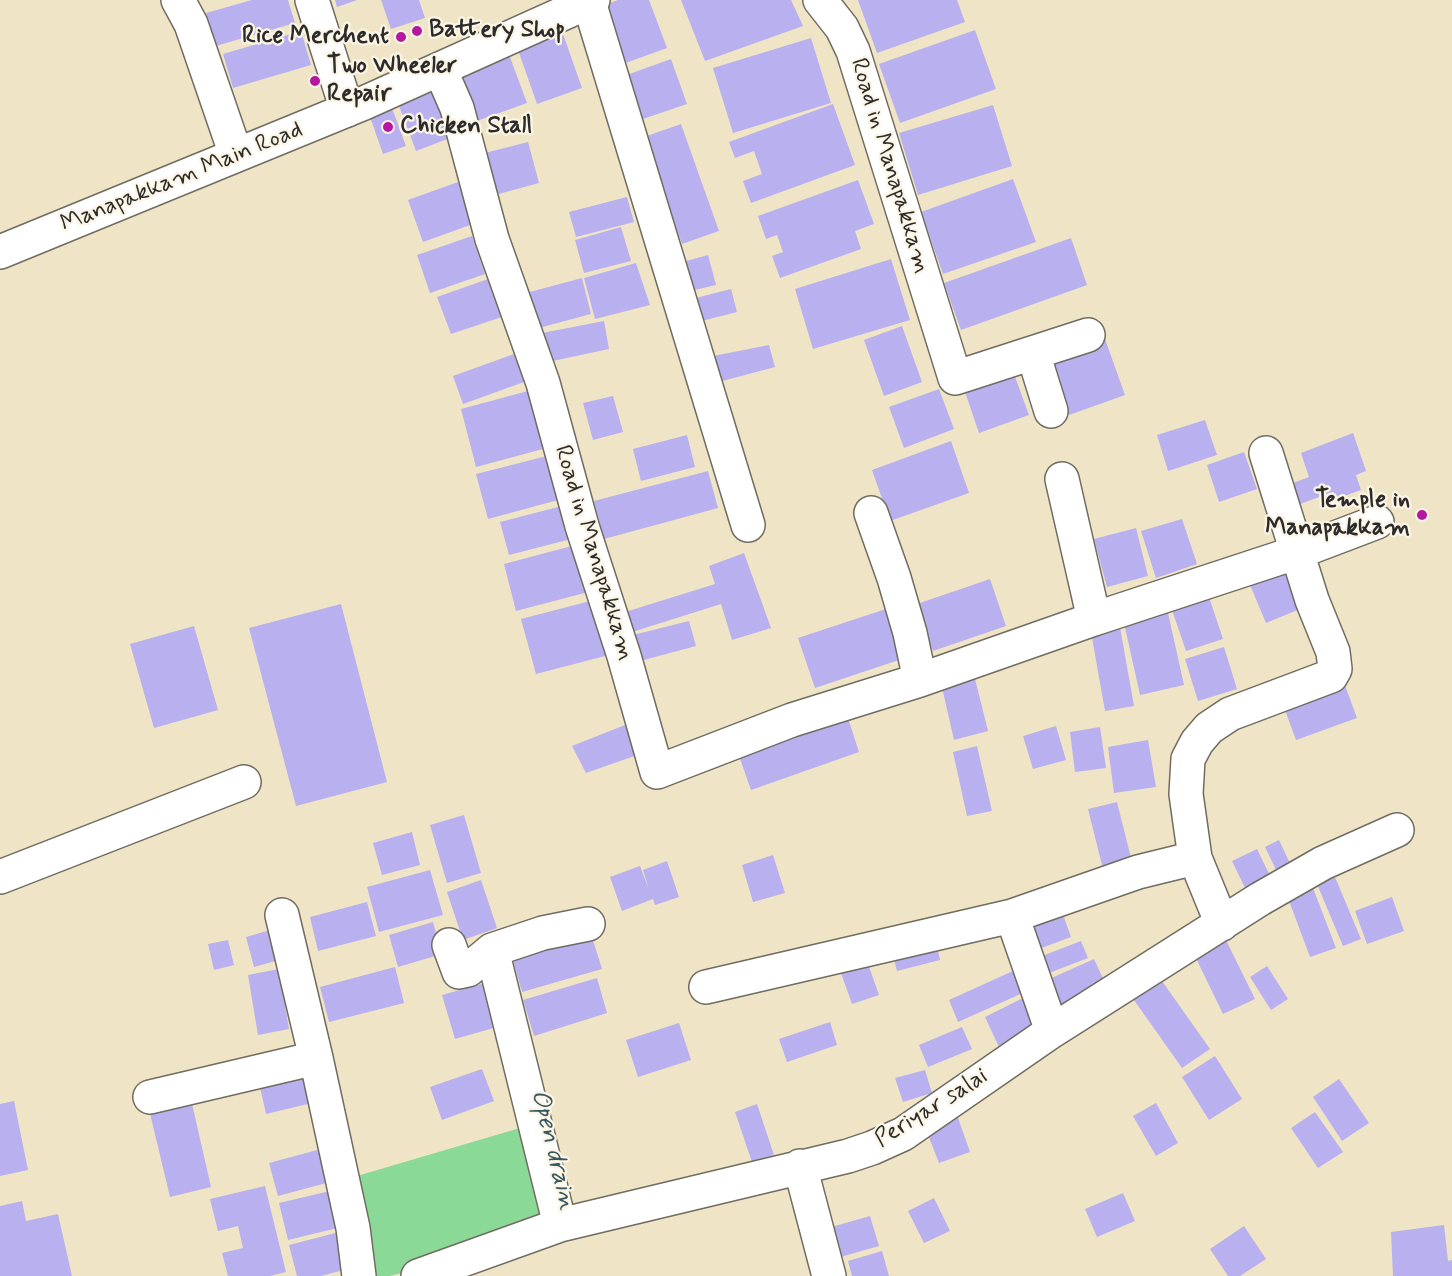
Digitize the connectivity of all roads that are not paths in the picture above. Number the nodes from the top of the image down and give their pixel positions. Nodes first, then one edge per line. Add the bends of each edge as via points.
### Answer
1 (178, 0) edge
2 (312, 0) edge
3 (820, 0) edge
4 (591, 1) edge
5 (440, 69) junction
6 (347, 110) junction
7 (236, 155) junction
8 (0, 252) edge
9 (1088, 335) dead end
10 (1033, 353) junction
11 (1051, 411) dead end
12 (1266, 453) dead end
13 (1062, 479) dead end
14 (871, 513) dead end
15 (1377, 522) dead end
16 (748, 525) dead end
17 (1298, 552) junction
18 (1094, 619) junction
19 (920, 680) junction
20 (244, 782) dead end
21 (1397, 830) dead end
22 (1195, 858) junction
23 (0, 877) edge
24 (282, 915) dead end
25 (1012, 916) junction
26 (588, 924) dead end
27 (1222, 924) junction
28 (449, 945) dead end
29 (492, 950) junction
30 (706, 987) dead end
31 (1052, 1031) junction
32 (316, 1058) junction
33 (150, 1096) dead end
34 (800, 1166) junction
35 (560, 1225) junction
36 (359, 1276) edge
37 (418, 1276) edge
38 (829, 1276) edge

1 - 7 street via 191,24
2 - 6 street
3 - 10 street, Road in Manapakkam via 842,28 853,51 955,378
4 - 5 street, Manapakkam Main Road
4 - 16 street
5 - 6 street, Manapakkam Main Road
5 - 19 street, Road in Manapakkam via 457,108 492,239 543,383 657,772 792,720
6 - 7 street, Manapakkam Main Road
7 - 8 street, Manapakkam Main Road
9 - 10 street, Road in Manapakkam
10 - 11 street
12 - 17 street
13 - 18 street
14 - 19 street via 910,633
15 - 17 street, Road in Manapakkam
17 - 18 street, Road in Manapakkam
17 - 22 street via 1333,652 1335,669 1331,676 1230,714 1197,742 1188,759 1186,794
18 - 19 street, Road in Manapakkam
20 - 23 street
21 - 27 street, Periyar salai via 1323,863
22 - 25 street via 1138,872
22 - 27 street
24 - 32 street
25 - 30 street
25 - 31 street
26 - 29 street via 543,933
27 - 31 street, Periyar salai
28 - 29 street via 459,972 468,970
29 - 35 street
31 - 34 street, Periyar salai via 903,1134 872,1148
32 - 33 street
32 - 36 street via 353,1228
34 - 35 street, Periyar salai
34 - 38 street
35 - 37 street, Periyar salai

